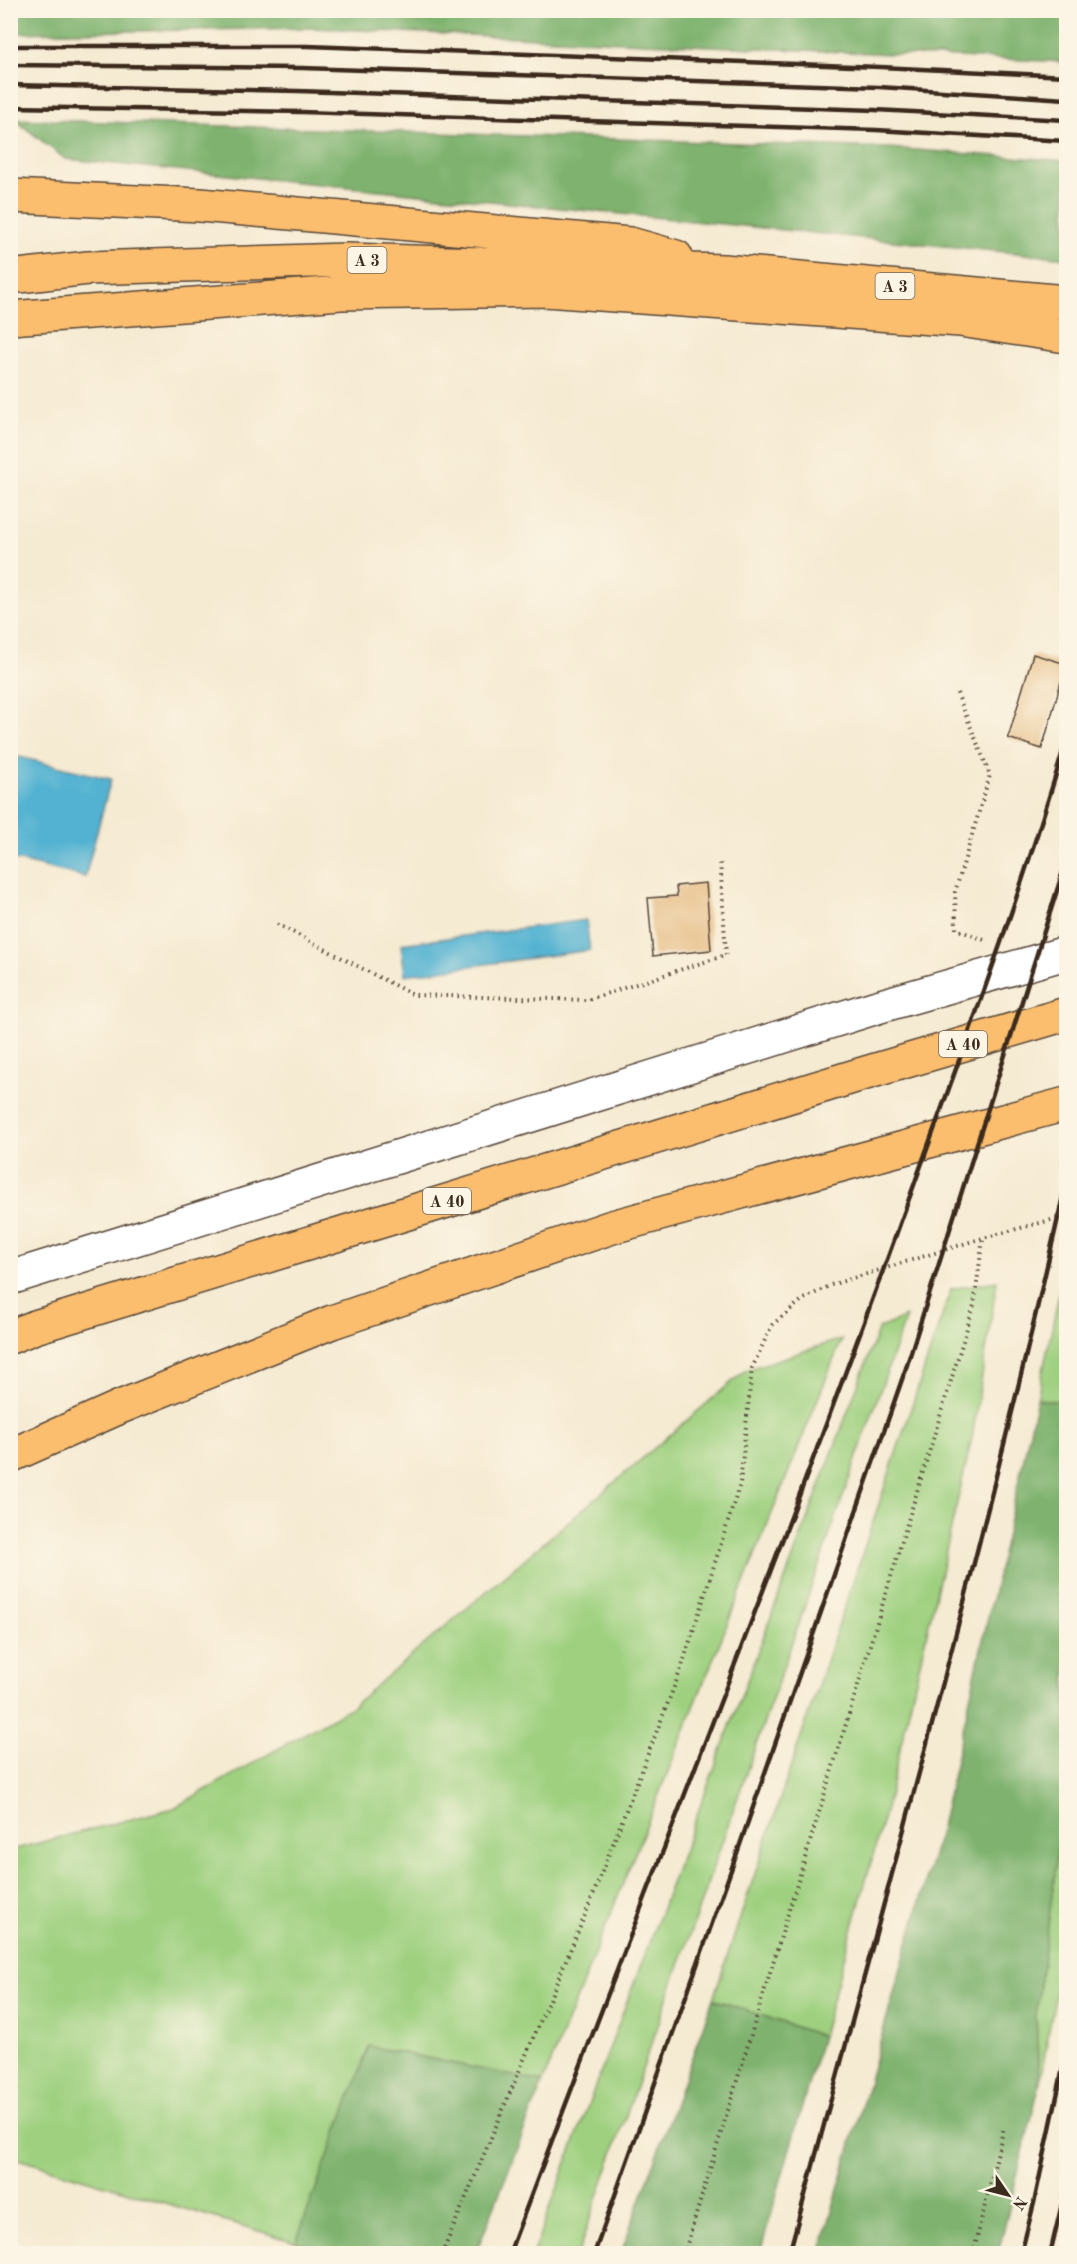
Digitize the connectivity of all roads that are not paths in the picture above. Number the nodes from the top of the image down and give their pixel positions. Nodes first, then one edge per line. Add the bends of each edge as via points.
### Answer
1 (10, 196) edge
2 (724, 271) junction
3 (10, 277) edge
4 (1066, 302) edge
5 (10, 318) edge
6 (1066, 336) edge
7 (1066, 954) edge
8 (1066, 1014) edge
9 (1066, 1104) edge
10 (10, 1278) edge
11 (19, 1332) edge
12 (10, 1456) edge

1 - 2 highway via 200,205 630,244
2 - 3 highway, A 3 via 346,260 88,268
2 - 4 highway, A 3
5 - 6 highway, A 3 via 341,293 545,290 960,320
7 - 10 lane via 865,1011
8 - 11 highway, A 40
9 - 12 highway via 612,1227 332,1322

